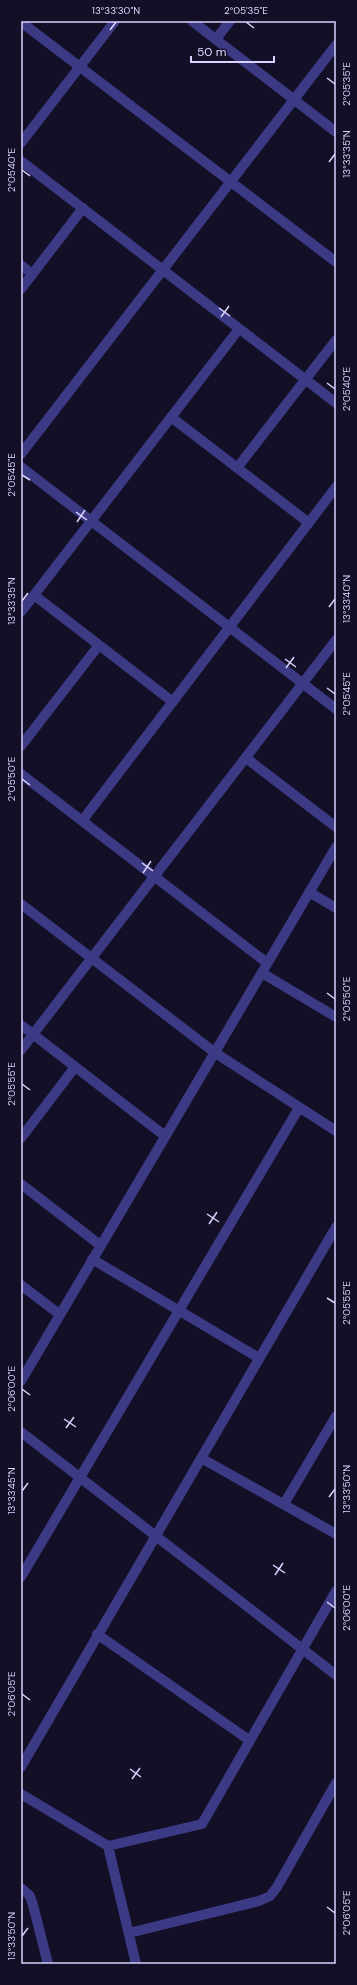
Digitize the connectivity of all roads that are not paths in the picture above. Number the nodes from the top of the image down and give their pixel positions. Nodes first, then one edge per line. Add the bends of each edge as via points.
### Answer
1 (115, 21) edge
2 (192, 21) edge
3 (230, 21) edge
4 (21, 22) edge
5 (216, 39) junction
6 (336, 45) edge
7 (80, 67) junction
8 (293, 100) junction
9 (336, 132) edge
10 (21, 144) edge
11 (21, 161) edge
12 (230, 182) junction
13 (83, 208) junction
14 (336, 262) edge
15 (21, 265) edge
16 (163, 270) junction
17 (32, 274) junction
18 (21, 289) edge
19 (239, 329) junction
20 (336, 340) edge
21 (305, 380) junction
22 (336, 403) edge
23 (171, 417) junction
24 (21, 454) edge
25 (21, 467) edge
26 (237, 468) junction
27 (336, 487) edge
28 (91, 521) junction
29 (309, 523) junction
30 (34, 595) junction
31 (21, 612) edge
32 (230, 627) junction
33 (336, 640) edge
34 (99, 645) junction
35 (303, 684) junction
36 (173, 702) junction
37 (336, 709) edge
38 (21, 746) edge
39 (246, 758) junction
40 (21, 774) edge
41 (82, 821) junction
42 (336, 827) edge
43 (336, 847) edge
44 (154, 877) junction
45 (309, 892) junction
46 (21, 904) edge
47 (336, 908) edge
48 (92, 958) junction
49 (267, 963) junction
50 (262, 973) junction
51 (336, 1017) edge
52 (21, 1025) edge
53 (33, 1035) junction
54 (21, 1050) edge
55 (214, 1052) junction
56 (75, 1067) junction
57 (299, 1108) junction
58 (336, 1131) edge
59 (165, 1136) junction
60 (21, 1138) edge
61 (21, 1184) edge
62 (336, 1227) edge
63 (332, 1241) edge
64 (100, 1245) junction
65 (92, 1259) junction
66 (21, 1285) edge
67 (179, 1310) junction
68 (59, 1314) junction
69 (259, 1358) junction
70 (21, 1381) edge
71 (335, 1421) edge
72 (21, 1432) edge
73 (201, 1458) junction
74 (81, 1478) junction
75 (284, 1504) junction
76 (336, 1534) edge
77 (155, 1535) junction
78 (21, 1577) edge
79 (336, 1591) edge
80 (97, 1634) junction
81 (303, 1649) junction
82 (336, 1675) edge
83 (249, 1740) junction
84 (21, 1767) edge
85 (336, 1783) edge
86 (21, 1794) edge
87 (108, 1846) junction
88 (21, 1888) edge
89 (129, 1933) junction
90 (48, 1964) edge
91 (136, 1964) edge

1 - 7 street
2 - 5 street
3 - 5 street
4 - 7 street
5 - 8 street
6 - 8 street
7 - 10 street
7 - 12 street
8 - 9 street
8 - 12 street
11 - 13 street
12 - 14 street
12 - 16 street
13 - 16 street
13 - 17 street
15 - 17 street
16 - 19 street
16 - 24 street
17 - 18 street
19 - 21 street
19 - 23 street
20 - 21 street
21 - 22 street
21 - 26 street
23 - 26 street
23 - 28 street
25 - 28 street
26 - 29 street
27 - 29 street
28 - 30 street
28 - 32 street
29 - 32 street
30 - 31 street
30 - 34 street
32 - 35 street
32 - 36 street
33 - 35 street
34 - 36 street
34 - 38 street
35 - 37 street
35 - 39 street
36 - 41 street
39 - 42 street
39 - 44 street
40 - 41 street
41 - 44 street
43 - 45 street
44 - 48 street
44 - 49 street
45 - 47 street
45 - 49 street
46 - 48 street
48 - 53 street
48 - 55 street
49 - 50 street
50 - 51 street
50 - 55 street
52 - 53 street
53 - 54 street
53 - 56 street
55 - 57 street
55 - 59 street
56 - 59 street
56 - 60 street
57 - 58 street
57 - 67 street
59 - 64 street
61 - 64 street
62 - 63 street
63 - 69 street
64 - 65 street
65 - 67 street
65 - 68 street
66 - 68 street
67 - 69 street
67 - 74 street
68 - 70 street
69 - 73 street
71 - 75 street
72 - 74 street
73 - 75 street
73 - 77 street
74 - 77 street
74 - 78 street
75 - 76 street
77 - 80 street
77 - 81 street
79 - 81 street
80 - 83 street
80 - 84 street
81 - 82 street
81 - 83 street
83 - 87 street via 202,1824
85 - 89 street via 270,1896 259,1901
86 - 87 street
87 - 89 street
88 - 90 street via 30,1896
89 - 91 street

